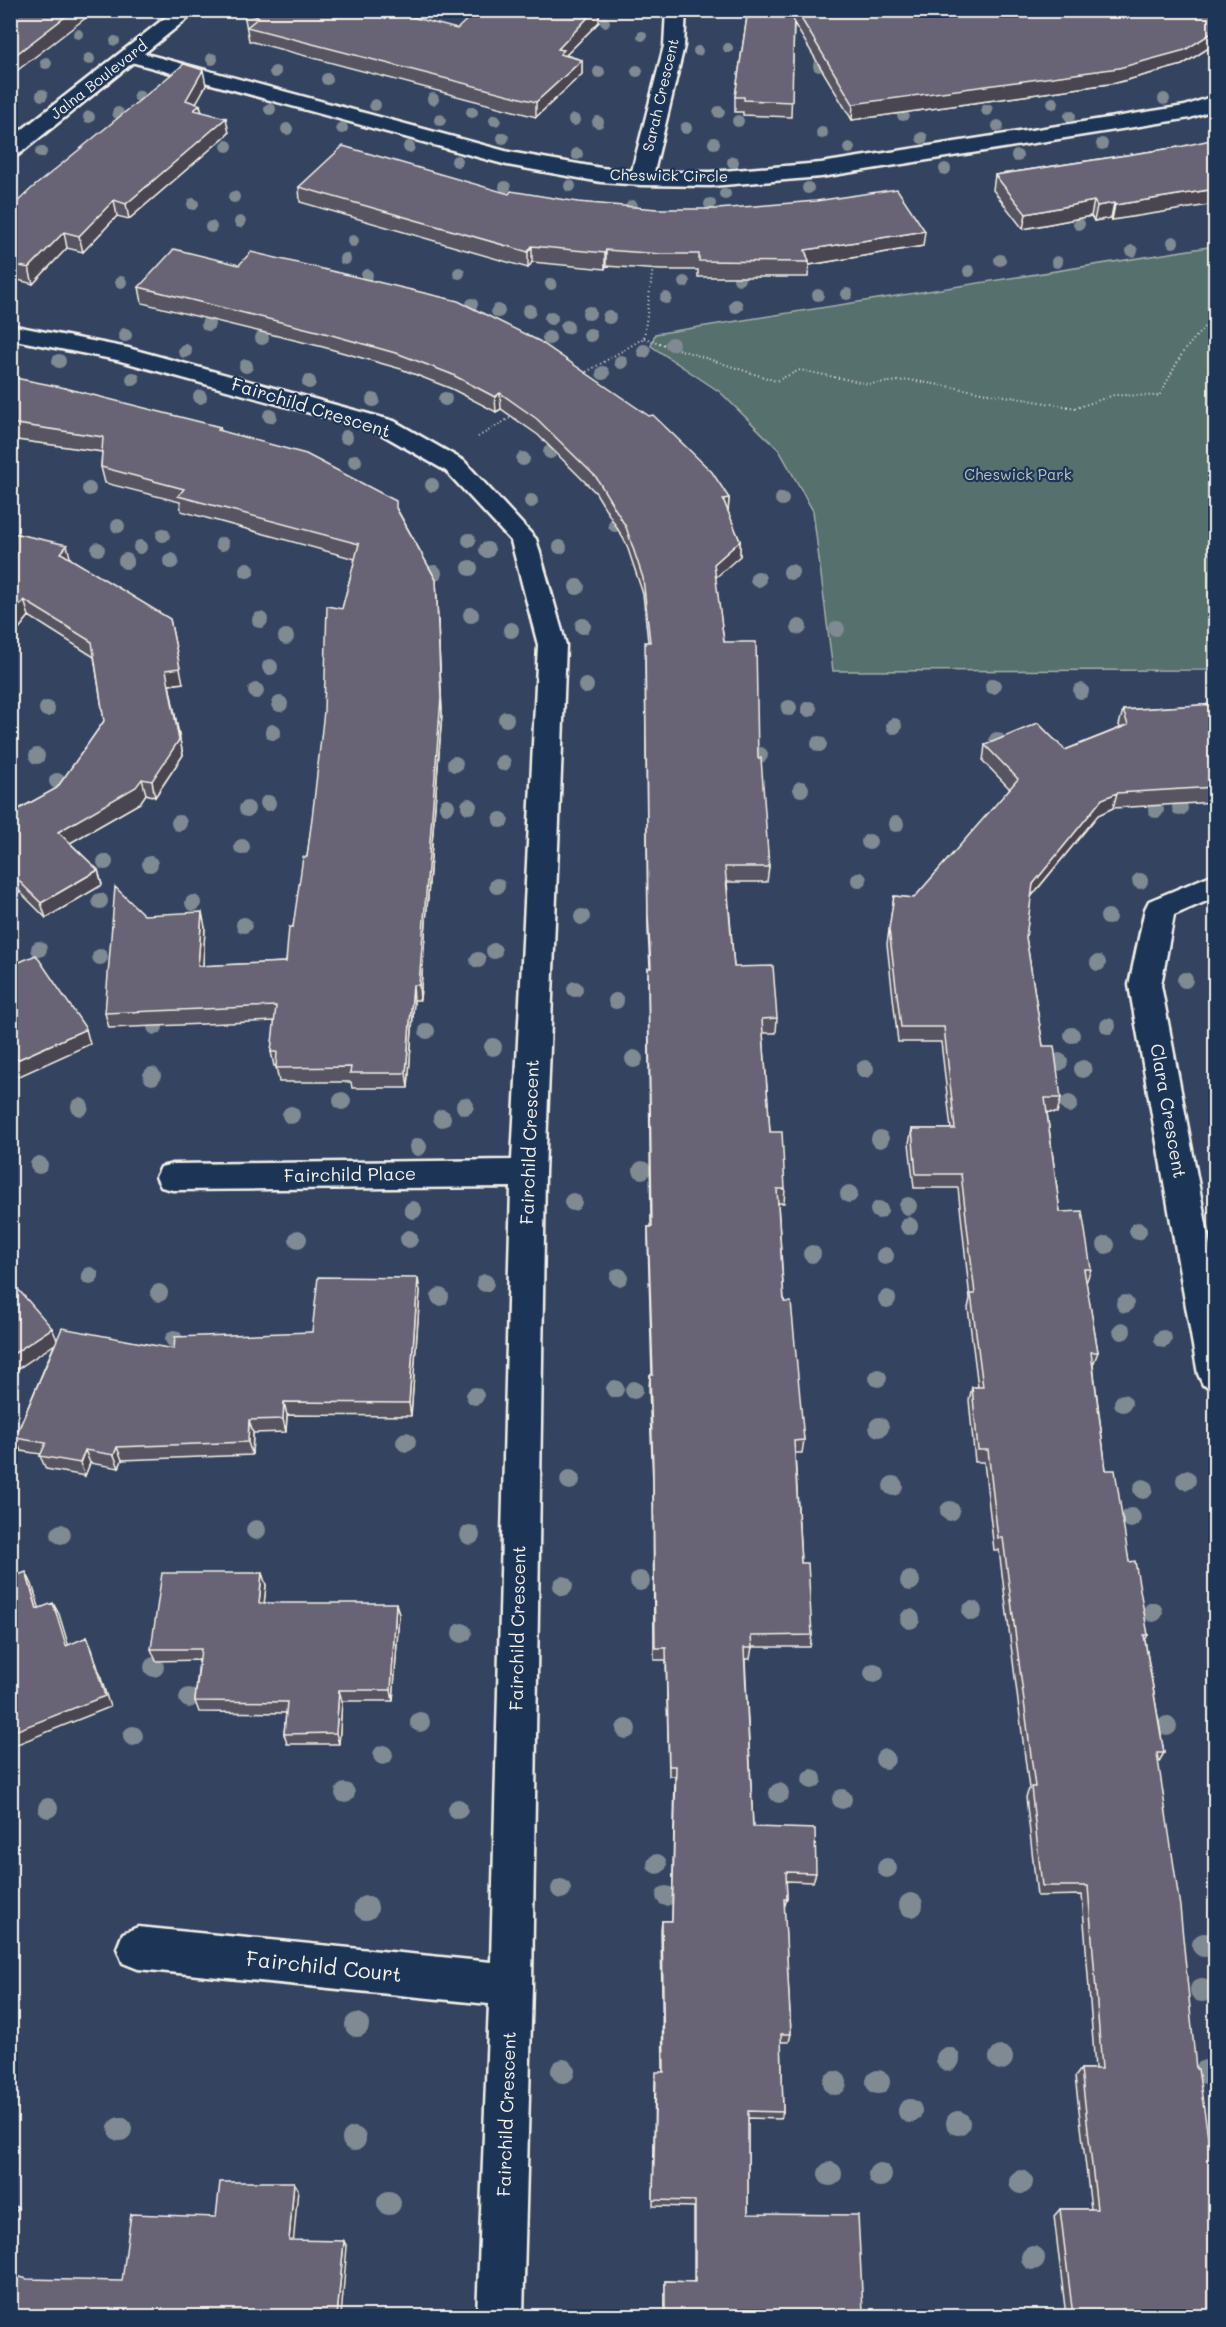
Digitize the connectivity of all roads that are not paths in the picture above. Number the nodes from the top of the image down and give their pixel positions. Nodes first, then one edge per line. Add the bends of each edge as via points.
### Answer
1 (188, 10) edge
2 (676, 10) edge
3 (131, 56) junction
4 (1215, 101) edge
5 (10, 150) edge
6 (642, 178) junction
7 (10, 332) edge
8 (1215, 884) edge
9 (528, 1173) junction
10 (173, 1176) dead end
11 (1215, 1374) edge
12 (138, 1948) dead end
13 (511, 1985) junction
14 (500, 2316) edge

1 - 3 street, Jalna Boulevard
2 - 6 street, Sarah Crescent via 674,46
3 - 5 street, Jalna Boulevard
3 - 6 street, Cheswick Circle via 507,158 601,176
4 - 6 street, Cheswick Circle via 1190,112 820,170 711,179
7 - 9 street, Fairchild Crescent via 120,353 385,426 456,465 523,539 552,645
8 - 11 street, Clara Crescent via 1160,909 1145,986
9 - 10 street, Fairchild Place
9 - 13 street, Fairchild Crescent
12 - 13 street, Fairchild Court
13 - 14 street, Fairchild Crescent

